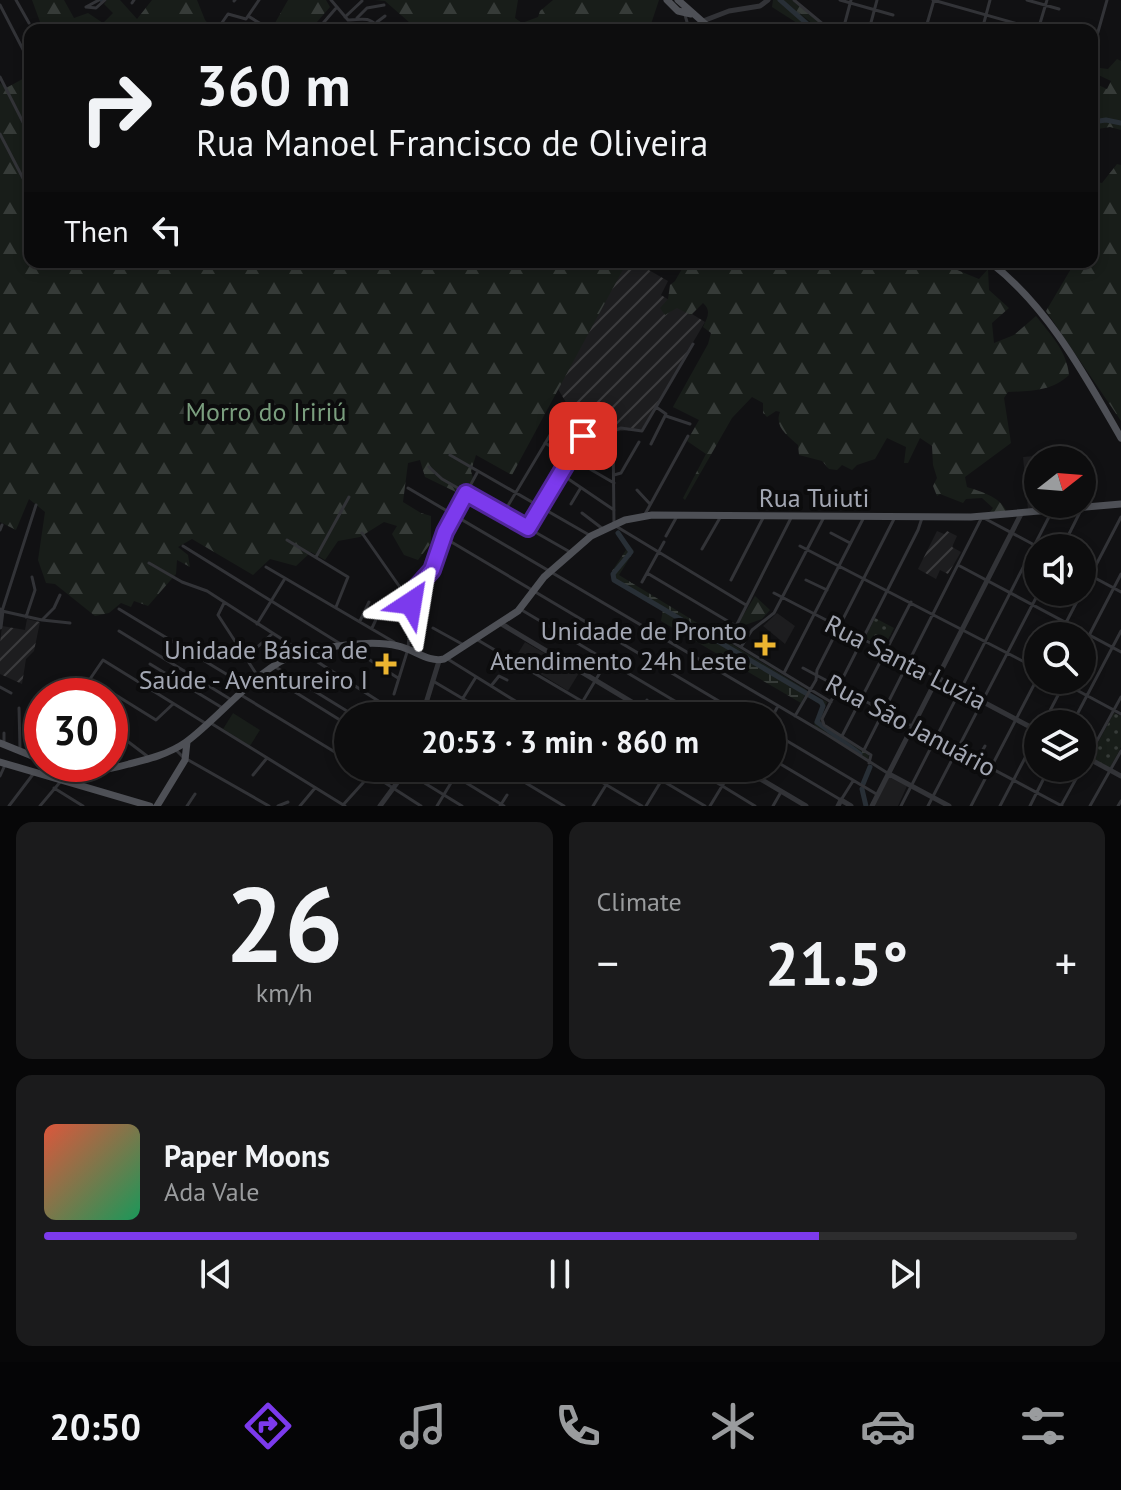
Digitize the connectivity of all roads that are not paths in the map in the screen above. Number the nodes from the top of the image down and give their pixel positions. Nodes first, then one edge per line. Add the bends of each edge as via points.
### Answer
1 (16, 0) edge
2 (82, 0) edge
3 (102, 0) edge
4 (259, 0) edge
5 (331, 0) edge
6 (768, 0) edge
7 (794, 0) edge
8 (840, 0) edge
9 (877, 0) edge
10 (934, 0) edge
11 (990, 0) edge
12 (1027, 0) edge
13 (1107, 0) edge
14 (362, 1) edge
15 (672, 1) edge
16 (851, 2) edge
17 (1046, 2) edge
18 (0, 5) edge
19 (384, 5) dead end
20 (337, 7) junction
21 (1059, 9) dead end
22 (685, 10) junction
23 (874, 10) junction
24 (893, 15) dead end
25 (986, 15) junction
26 (248, 16) junction
27 (385, 16) dead end
28 (345, 17) junction
29 (357, 18) junction
30 (377, 22) joint
31 (702, 22) joint
32 (29, 23) dead end
33 (221, 24) edge
34 (261, 24) edge
35 (322, 24) edge
36 (686, 24) edge
37 (702, 24) edge
38 (823, 24) edge
39 (845, 24) edge
40 (870, 24) edge
41 (927, 24) edge
42 (984, 24) edge
43 (1017, 24) edge
44 (1040, 24) edge
45 (1098, 32) edge
46 (24, 51) edge
47 (0, 77) edge
48 (24, 124) edge
49 (0, 134) edge
50 (24, 180) edge
51 (999, 268) edge
52 (999, 268) edge
53 (693, 344) dead end
54 (656, 407) junction
55 (666, 416) junction
56 (573, 417) dead end
57 (559, 420) dead end
58 (690, 424) dead end
59 (613, 434) junction
60 (1120, 434) edge
61 (688, 436) dead end
62 (639, 442) dead end
63 (545, 443) junction
64 (651, 444) dead end
65 (613, 454) junction
66 (450, 455) dead end
67 (570, 458) junction
68 (429, 467) dead end
69 (478, 471) junction
70 (560, 474) junction
71 (614, 475) junction
72 (614, 483) junction
73 (408, 488) dead end
74 (580, 489) junction
75 (637, 490) dead end
76 (466, 493) junction
77 (515, 493) junction
78 (349, 497) dead end
79 (571, 504) dead end
80 (650, 504) junction
81 (1121, 504) edge
82 (36, 505) dead end
83 (540, 507) junction
84 (1096, 507) edge
85 (614, 510) junction
86 (582, 513) dead end
87 (503, 514) junction
88 (1021, 514) junction
89 (1024, 514) edge
90 (454, 515) junction
91 (644, 516) junction
92 (678, 516) junction
93 (721, 516) junction
94 (764, 516) junction
95 (792, 516) junction
96 (824, 517) junction
97 (864, 517) junction
98 (895, 517) junction
99 (922, 517) junction
100 (982, 517) junction
101 (1121, 517) edge
102 (614, 525) junction
103 (528, 528) junction
104 (1115, 528) junction
105 (603, 529) junction
106 (1121, 531) edge
107 (362, 533) dead end
108 (831, 533) dead end
109 (1012, 533) junction
110 (591, 536) junction
111 (666, 536) dead end
112 (443, 537) junction
113 (287, 540) dead end
114 (1024, 540) edge
115 (664, 542) dead end
116 (850, 543) junction
117 (183, 546) dead end
118 (800, 546) dead end
119 (702, 549) dead end
120 (808, 549) junction
121 (570, 552) junction
122 (658, 553) junction
123 (316, 557) junction
124 (149, 563) dead end
125 (839, 565) junction
126 (958, 565) junction
127 (1024, 565) edge
128 (1096, 565) edge
129 (266, 567) dead end
130 (550, 571) junction
131 (647, 573) junction
132 (1121, 574) edge
133 (32, 577) dead end
134 (285, 578) junction
135 (864, 578) junction
136 (1096, 578) edge
137 (731, 580) dead end
138 (806, 580) dead end
139 (987, 581) junction
140 (642, 582) dead end
141 (1114, 588) junction
142 (533, 590) junction
143 (827, 590) junction
144 (888, 590) junction
145 (1121, 592) edge
146 (774, 593) dead end
147 (1010, 593) junction
148 (60, 595) dead end
149 (408, 597) junction
150 (783, 597) junction
151 (271, 601) junction
152 (1024, 601) edge
153 (369, 602) dead end
154 (911, 602) junction
155 (224, 603) junction
156 (521, 604) junction
157 (746, 605) junction
158 (1031, 606) edge
159 (1034, 606) edge
160 (336, 607) junction
161 (119, 609) dead end
162 (1, 610) edge
163 (815, 614) junction
164 (933, 614) junction
165 (26, 617) junction
166 (392, 618) dead end
167 (42, 620) junction
168 (360, 621) junction
169 (1064, 622) edge
170 (1096, 622) edge
171 (70, 623) dead end
172 (500, 623) junction
173 (257, 624) junction
174 (736, 626) junction
175 (0, 627) edge
176 (839, 627) junction
177 (372, 628) junction
178 (433, 628) dead end
179 (963, 629) junction
180 (119, 631) dead end
181 (1121, 631) edge
182 (272, 634) junction
183 (480, 635) junction
184 (863, 639) junction
185 (1096, 639) edge
186 (985, 641) junction
187 (396, 645) junction
188 (344, 646) junction
189 (465, 646) junction
190 (741, 647) junction
191 (1112, 647) junction
192 (408, 649) junction
193 (886, 651) junction
194 (1121, 652) edge
195 (1007, 653) junction
196 (301, 654) junction
197 (246, 657) junction
198 (442, 660) junction
199 (909, 662) junction
200 (1024, 662) edge
201 (150, 664) dead end
202 (273, 666) junction
203 (803, 668) dead end
204 (601, 671) dead end
205 (784, 673) junction
206 (262, 676) junction
207 (817, 676) junction
208 (476, 677) junction
209 (938, 678) junction
210 (399, 679) junction
211 (507, 680) dead end
212 (595, 680) junction
213 (433, 681) junction
214 (491, 686) junction
215 (0, 687) edge
216 (838, 687) junction
217 (249, 688) junction
218 (961, 689) junction
219 (11, 693) dead end
220 (809, 693) junction
221 (394, 694) dead end
222 (1029, 694) edge
223 (1084, 694) edge
224 (241, 695) junction
225 (1087, 696) junction
226 (1121, 697) edge
227 (463, 699) junction
228 (862, 699) junction
229 (234, 701) junction
230 (583, 701) joint
231 (983, 701) junction
232 (380, 702) dead end
233 (426, 702) edge
234 (468, 702) edge
235 (517, 702) edge
236 (632, 702) edge
237 (678, 702) edge
238 (721, 702) edge
239 (771, 702) edge
240 (831, 702) junction
241 (334, 703) edge
242 (173, 704) junction
243 (19, 708) dead end
244 (224, 709) junction
245 (884, 710) junction
246 (1080, 710) edge
247 (1114, 710) junction
248 (786, 711) edge
249 (1121, 714) edge
250 (795, 716) junction
251 (334, 717) edge
252 (1016, 719) junction
253 (208, 723) junction
254 (1024, 724) edge
255 (913, 726) junction
256 (4, 733) dead end
257 (842, 736) junction
258 (936, 738) junction
259 (1096, 739) edge
260 (786, 740) edge
261 (128, 742) edge
262 (2, 744) edge
263 (985, 746) dead end
264 (957, 749) junction
265 (864, 750) junction
266 (334, 751) edge
267 (1121, 751) edge
268 (20, 752) junction
269 (183, 752) junction
270 (24, 753) edge
271 (267, 758) junction
272 (150, 759) junction
273 (977, 760) junction
274 (1024, 760) edge
275 (1096, 762) edge
276 (3, 763) edge
277 (128, 763) edge
278 (869, 763) junction
279 (786, 768) edge
280 (991, 768) junction
281 (24, 770) edge
282 (1110, 770) junction
283 (889, 774) junction
284 (253, 775) dead end
285 (0, 776) edge
286 (1121, 776) edge
287 (1014, 780) junction
288 (853, 781) junction
289 (27, 782) edge
290 (364, 782) edge
291 (384, 782) edge
292 (397, 782) edge
293 (424, 782) edge
294 (452, 782) edge
295 (465, 782) edge
296 (524, 782) edge
297 (602, 782) edge
298 (661, 782) edge
299 (666, 782) edge
300 (716, 782) edge
301 (724, 782) edge
302 (765, 782) edge
303 (1042, 782) edge
304 (1074, 782) edge
305 (57, 783) junction
306 (606, 785) junction
307 (722, 786) junction
308 (911, 786) junction
309 (315, 788) junction
310 (393, 788) junction
311 (782, 792) junction
312 (1037, 792) junction
313 (195, 794) dead end
314 (444, 795) junction
315 (507, 795) dead end
316 (878, 795) junction
317 (933, 797) junction
318 (288, 802) dead end
319 (839, 803) edge
320 (344, 805) edge
321 (502, 805) edge
322 (9, 806) edge
323 (42, 806) edge
324 (83, 806) edge
325 (150, 806) edge
326 (157, 806) edge
327 (187, 806) edge
328 (269, 806) edge
329 (278, 806) edge
330 (300, 806) edge
331 (380, 806) edge
332 (421, 806) edge
333 (437, 806) edge
334 (462, 806) edge
335 (564, 806) edge
336 (593, 806) edge
337 (644, 806) edge
338 (708, 806) edge
339 (755, 806) edge
340 (773, 806) edge
341 (806, 806) edge
342 (851, 806) edge
343 (872, 806) edge
344 (901, 806) edge
345 (928, 806) edge
346 (949, 806) edge
347 (971, 806) edge
348 (1000, 806) edge
349 (1030, 806) edge
350 (1061, 806) edge
351 (1090, 806) edge

1 - 32 street
2 - 3 street via 86,7
4 - 26 street
5 - 20 street
6 - 31 street
7 - 38 street
8 - 16 street
9 - 23 street
10 - 25 street
10 - 41 street
11 - 25 street
12 - 17 street
13 - 45 street
14 - 28 street
15 - 22 main road
16 - 23 street
16 - 39 street
17 - 21 street
17 - 44 street
18 - 46 street
19 - 29 street via 367,8
20 - 28 street
20 - 35 street
22 - 31 main road
22 - 36 street
22 - 37 main road
23 - 24 street
23 - 40 street
25 - 42 street
25 - 43 street
26 - 33 street via 242,20 228,14
26 - 34 street
27 - 30 street
28 - 29 street
29 - 30 street
47 - 48 street
49 - 50 street
51 - 60 main road via 1053,324
52 - 60 main road via 1046,318
53 - 54 street
54 - 55 street
54 - 59 street via 642,431 621,428
55 - 58 street
55 - 64 street
56 - 59 street
57 - 63 street
59 - 65 street
61 - 80 street
62 - 71 street via 621,473
63 - 67 street
63 - 77 street
65 - 67 street via 583,436
65 - 71 street
66 - 69 street
67 - 70 street
67 - 72 street
68 - 76 street
69 - 76 street
69 - 77 street
70 - 74 street
70 - 83 street
71 - 72 street
72 - 85 street
73 - 90 street
74 - 79 street
74 - 85 street
75 - 80 street
76 - 87 street
76 - 90 street
77 - 83 street
77 - 87 street
78 - 123 street
80 - 91 street
81 - 84 main road, Rua Tuiuti
82 - 162 street
83 - 103 street
83 - 110 street
85 - 102 street
86 - 105 street
87 - 103 street
88 - 89 main road, Rua Tuiuti
88 - 100 main road, Rua Tuiuti
88 - 109 street
90 - 112 street
90 - 130 street
91 - 92 main road, Rua Tuiuti
91 - 102 main road, Rua Tuiuti
92 - 93 main road, Rua Tuiuti
92 - 111 street
93 - 94 main road, Rua Tuiuti
93 - 119 street
94 - 95 main road, Rua Tuiuti
94 - 137 street
95 - 96 main road, Rua Tuiuti
95 - 157 street
96 - 97 main road, Rua Tuiuti
96 - 120 street
97 - 98 main road, Rua Tuiuti
97 - 116 street
98 - 99 main road, Rua Tuiuti
98 - 135 street
99 - 100 main road, Rua Tuiuti
99 - 144 street
100 - 109 street
100 - 126 street
101 - 104 street
102 - 105 main road, Rua Tuiuti
102 - 122 street
103 - 121 street
104 - 106 street
104 - 128 street
105 - 110 main road, Rua Tuiuti
107 - 149 street
108 - 116 street
109 - 114 street
109 - 139 street
110 - 121 main road, Rua Tuiuti
112 - 142 street
112 - 149 street via 432,570
113 - 123 street
115 - 122 street
116 - 125 street
117 - 151 street
118 - 120 street
120 - 125 street
120 - 150 street
121 - 130 main road, Rua Tuiuti
122 - 131 street
122 - 157 street
123 - 160 street via 348,577
124 - 155 street
125 - 135 street
125 - 143 street
126 - 139 street
126 - 164 street
127 - 147 street
129 - 134 street
130 - 142 main road, Rua Tuiuti
130 - 239 street
131 - 140 street
131 - 174 street
132 - 141 street
133 - 165 street via 35,590
134 - 151 street
134 - 160 street
135 - 144 street
135 - 176 street
136 - 141 street
138 - 143 street
139 - 147 street
139 - 179 street
141 - 145 street
141 - 170 street
142 - 156 main road, Rua Tuiuti
142 - 238 street
143 - 163 street
144 - 154 street
144 - 184 street
146 - 150 street, Rua Santa Luzia
147 - 152 street
147 - 186 street
148 - 167 street
149 - 192 street
150 - 163 street, Rua Santa Luzia
150 - 190 street
151 - 173 street
151 - 188 street
153 - 168 street
154 - 164 street
154 - 193 street
155 - 173 street
155 - 197 street via 218,615
156 - 172 main road, Rua Tuiuti
156 - 183 main road, Rua Tuiuti
156 - 237 street
157 - 174 street
158 - 195 street
159 - 169 street
160 - 168 street
161 - 217 street
162 - 165 street
162 - 175 street
163 - 176 street, Rua Santa Luzia
163 - 205 street
164 - 179 street
164 - 199 street
165 - 167 street
166 - 177 street via 379,613
167 - 171 street
168 - 177 street
172 - 183 main road, Rua Tuiuti
172 - 212 street
173 - 182 street
174 - 190 street via 729,640
176 - 184 street, Rua Santa Luzia
176 - 207 street
177 - 187 street
178 - 189 street
179 - 186 street
179 - 209 street
180 - 229 street
181 - 191 street
182 - 196 street
182 - 197 street
183 - 189 main road, Rua Tuiuti
183 - 230 street
184 - 193 street, Rua Santa Luzia
184 - 216 street
185 - 191 street
186 - 195 street
186 - 218 street
187 - 188 main road
187 - 192 main road
188 - 196 main road
188 - 210 street
189 - 198 main road, Rua Tuiuti
190 - 205 street
191 - 194 street
191 - 225 street
192 - 198 main road
192 - 210 street
193 - 199 street, Rua Santa Luzia
193 - 228 street
195 - 200 street
195 - 231 street
196 - 202 main road
196 - 232 street
197 - 206 street
198 - 208 street
198 - 213 street
199 - 209 street, Rua Santa Luzia
199 - 245 street
201 - 244 street
202 - 206 main road
202 - 241 street
203 - 207 street, Rua São Januário
204 - 212 street
205 - 220 street
206 - 217 main road
206 - 251 street
207 - 216 street, Rua São Januário
207 - 220 street
208 - 214 street
208 - 227 street
209 - 218 street, Rua Santa Luzia
209 - 255 street
210 - 221 street
211 - 214 street via 499,676
212 - 230 street
212 - 236 street
213 - 227 street
213 - 233 street
214 - 235 street
215 - 219 street
216 - 228 street, Rua São Januário
216 - 240 street
217 - 224 main road
218 - 231 street, Rua Santa Luzia
218 - 258 street
220 - 240 street
220 - 250 street
222 - 252 street
223 - 225 street
224 - 229 main road
224 - 266 street
225 - 246 street
225 - 247 street
226 - 247 street
227 - 234 street
228 - 245 street, Rua São Januário
228 - 257 street
229 - 244 main road
231 - 252 street, Rua Santa Luzia
231 - 264 street
240 - 257 street via 822,722
242 - 242 street via 103,660 90,679 156,720
242 - 253 street
243 - 268 street
244 - 253 main road
245 - 255 street, Rua São Januário
245 - 265 street
247 - 249 street
247 - 259 street
248 - 250 street
250 - 278 street
252 - 254 street, Rua Santa Luzia
252 - 280 street
253 - 269 main road via 188,740
253 - 271 street
255 - 258 street, Rua São Januário
255 - 283 street
256 - 262 street
257 - 265 street
258 - 264 street, Rua São Januário
258 - 308 street
260 - 288 street
261 - 272 street
262 - 268 main road
263 - 273 street
264 - 273 street, Rua São Januário
264 - 317 street
265 - 278 street via 871,756
267 - 282 street
268 - 270 main road
269 - 272 main road
269 - 326 main road
269 - 328 street
271 - 284 street
271 - 309 street
272 - 277 main road
273 - 280 street, Rua São Januário
274 - 287 street
275 - 282 street
276 - 281 main road
276 - 285 street
278 - 283 street
279 - 319 street
280 - 287 street, Rua São Januário
280 - 347 street
282 - 286 street
282 - 351 street
283 - 308 street
283 - 316 street
287 - 312 street, Rua São Januário
287 - 348 street
288 - 316 street
288 - 319 street
289 - 322 street
290 - 320 street
291 - 310 street
292 - 310 street
293 - 314 street
294 - 314 street
295 - 321 street
296 - 335 street
297 - 306 street
298 - 337 street
299 - 338 street
300 - 307 street
301 - 307 street
302 - 311 street
303 - 312 street
304 - 350 street
305 - 323 street
305 - 324 street
305 - 325 main road
306 - 336 street
306 - 337 street
307 - 338 street
307 - 339 street
308 - 317 street
308 - 344 street
309 - 320 street
309 - 330 street
310 - 331 street
310 - 332 street
311 - 340 street
311 - 341 street
312 - 349 street
312 - 350 street, Rua São Januário
313 - 327 street
314 - 333 street
314 - 334 street
315 - 321 street
316 - 343 street
317 - 345 street
317 - 346 street
318 - 329 street
319 - 342 street

